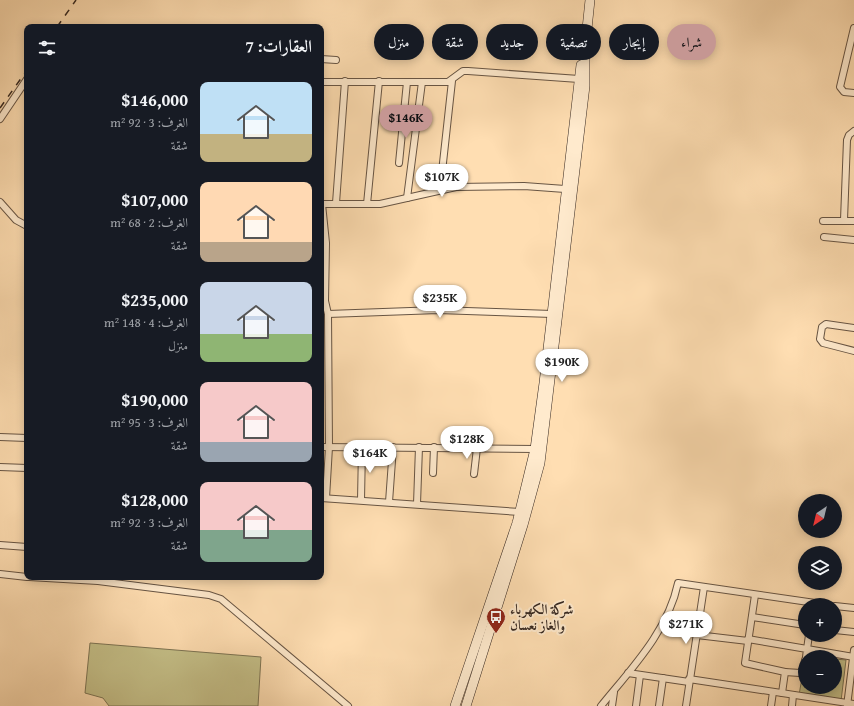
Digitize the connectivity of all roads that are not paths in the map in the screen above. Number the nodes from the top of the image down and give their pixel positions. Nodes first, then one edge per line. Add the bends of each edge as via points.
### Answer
1 (590, 0) edge
2 (588, 24) edge
3 (854, 28) edge
4 (324, 59) edge
5 (336, 60) dead end
6 (582, 60) edge
7 (585, 60) edge
8 (579, 79) junction
9 (345, 81) junction
10 (379, 81) junction
11 (452, 81) junction
12 (324, 82) edge
13 (407, 82) junction
14 (422, 82) junction
15 (24, 85) edge
16 (854, 93) edge
17 (0, 118) edge
18 (854, 131) edge
19 (399, 163) dead end
20 (565, 188) junction
21 (440, 190) junction
22 (407, 198) junction
23 (0, 202) edge
24 (336, 203) junction
25 (324, 204) edge
26 (367, 204) junction
27 (844, 220) junction
28 (823, 221) dead end
29 (854, 221) edge
30 (24, 224) edge
31 (324, 228) edge
32 (824, 237) dead end
33 (854, 240) edge
34 (328, 314) junction
35 (552, 314) junction
36 (854, 328) edge
37 (328, 329) junction
38 (324, 330) edge
39 (854, 351) edge
40 (324, 423) edge
41 (329, 423) junction
42 (0, 437) edge
43 (24, 438) edge
44 (324, 447) edge
45 (329, 447) junction
46 (419, 447) junction
47 (434, 447) junction
48 (362, 448) junction
49 (393, 448) junction
50 (477, 448) junction
51 (535, 449) junction
52 (0, 467) edge
53 (24, 468) edge
54 (433, 473) dead end
55 (474, 474) dead end
56 (324, 498) edge
57 (361, 500) junction
58 (389, 502) junction
59 (418, 504) junction
60 (520, 512) junction
61 (0, 545) edge
62 (24, 547) edge
63 (0, 574) edge
64 (24, 577) edge
65 (105, 580) edge
66 (704, 587) junction
67 (755, 595) junction
68 (798, 602) edge
69 (842, 607) edge
70 (854, 608) edge
71 (752, 617) junction
72 (798, 623) edge
73 (842, 631) edge
74 (854, 632) edge
75 (697, 635) junction
76 (748, 640) junction
77 (808, 642) edge
78 (807, 649) junction
79 (854, 654) edge
80 (785, 672) junction
81 (628, 673) junction
82 (798, 674) edge
83 (640, 675) junction
84 (663, 678) junction
85 (689, 680) junction
86 (852, 682) edge
87 (614, 690) junction
88 (773, 692) junction
89 (782, 693) junction
90 (793, 695) junction
91 (818, 699) junction
92 (850, 704) edge
93 (348, 706) edge
94 (455, 706) edge
95 (466, 706) edge
96 (601, 706) edge
97 (612, 706) edge
98 (636, 706) edge
99 (659, 706) edge
100 (686, 706) edge
101 (771, 706) edge
102 (792, 706) edge
103 (817, 706) edge

1 - 2 main road
3 - 16 street via 840,87 844,92
4 - 5 street
6 - 8 main road
7 - 95 main road via 585,86 540,463
8 - 11 street via 468,71 460,73
8 - 20 main road
9 - 10 street
9 - 12 street
9 - 24 street
10 - 13 street
10 - 26 street
11 - 14 street
11 - 21 street
13 - 14 street
13 - 19 street
14 - 22 street
15 - 17 street
18 - 27 street via 848,140
20 - 21 street via 456,187
20 - 35 main road
21 - 22 street
22 - 26 street
23 - 30 street via 16,220
24 - 25 street
24 - 26 street
27 - 28 street
27 - 29 street
31 - 34 street via 325,297
32 - 33 street
34 - 35 street via 438,310
34 - 37 street
35 - 51 main road
36 - 39 street via 826,324 822,327 820,339 823,343
37 - 38 street
37 - 41 street
40 - 41 street
41 - 45 street
42 - 43 street
44 - 45 street
45 - 48 street
45 - 56 street
46 - 47 street
46 - 49 street
46 - 59 street
47 - 50 street
47 - 54 street
48 - 49 street
48 - 57 street
49 - 58 street
50 - 51 street
50 - 55 street
51 - 60 main road
52 - 53 street
56 - 57 street
57 - 58 street
58 - 59 street
59 - 60 street
60 - 94 main road
61 - 62 street
63 - 64 street
65 - 93 street via 209,595 220,599
66 - 67 street
66 - 75 street
66 - 81 street via 678,583 660,629
67 - 68 street
67 - 71 street
69 - 70 street
71 - 72 street
71 - 76 street
73 - 74 street
75 - 76 street
75 - 85 street
76 - 78 street
76 - 80 street via 745,663
77 - 78 street
78 - 79 street
79 - 86 street
80 - 82 street
80 - 89 street
81 - 83 street
81 - 87 street
83 - 84 street
83 - 98 street
84 - 85 street
84 - 99 street
85 - 88 street
85 - 100 street
86 - 92 street
87 - 96 street
87 - 97 street
88 - 89 street
88 - 101 street
89 - 90 street
90 - 91 street
90 - 102 street
91 - 92 street
91 - 103 street

